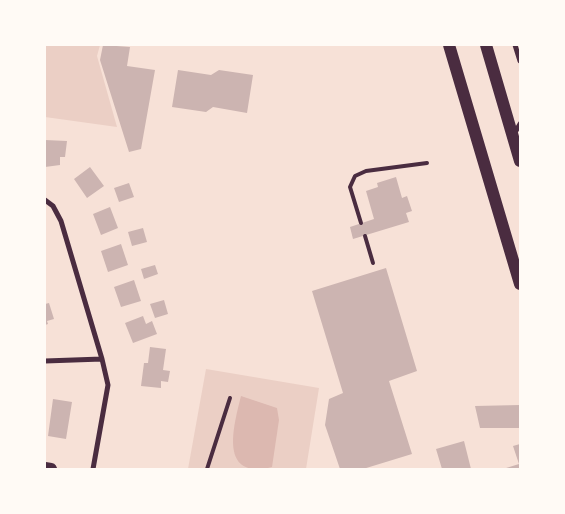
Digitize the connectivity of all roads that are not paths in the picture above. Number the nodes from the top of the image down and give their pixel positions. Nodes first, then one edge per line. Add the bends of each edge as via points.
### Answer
1 (449, 45) edge
2 (486, 45) edge
3 (515, 45) edge
4 (520, 61) edge
5 (520, 124) edge
6 (512, 136) junction
7 (520, 161) edge
8 (427, 163) dead end
9 (45, 200) edge
10 (361, 223) dead end
11 (365, 236) dead end
12 (373, 263) dead end
13 (520, 284) edge
14 (102, 359) junction
15 (45, 360) edge
16 (230, 398) dead end
17 (45, 468) edge
18 (51, 469) edge
19 (93, 469) edge
20 (207, 469) edge

1 - 13 main road
2 - 6 main road
3 - 4 street
5 - 6 street
6 - 7 main road
8 - 10 lane via 366,171 356,176 350,187
9 - 14 street via 62,221
11 - 12 lane
14 - 15 street
14 - 19 street via 108,385
16 - 20 lane
17 - 18 main road

